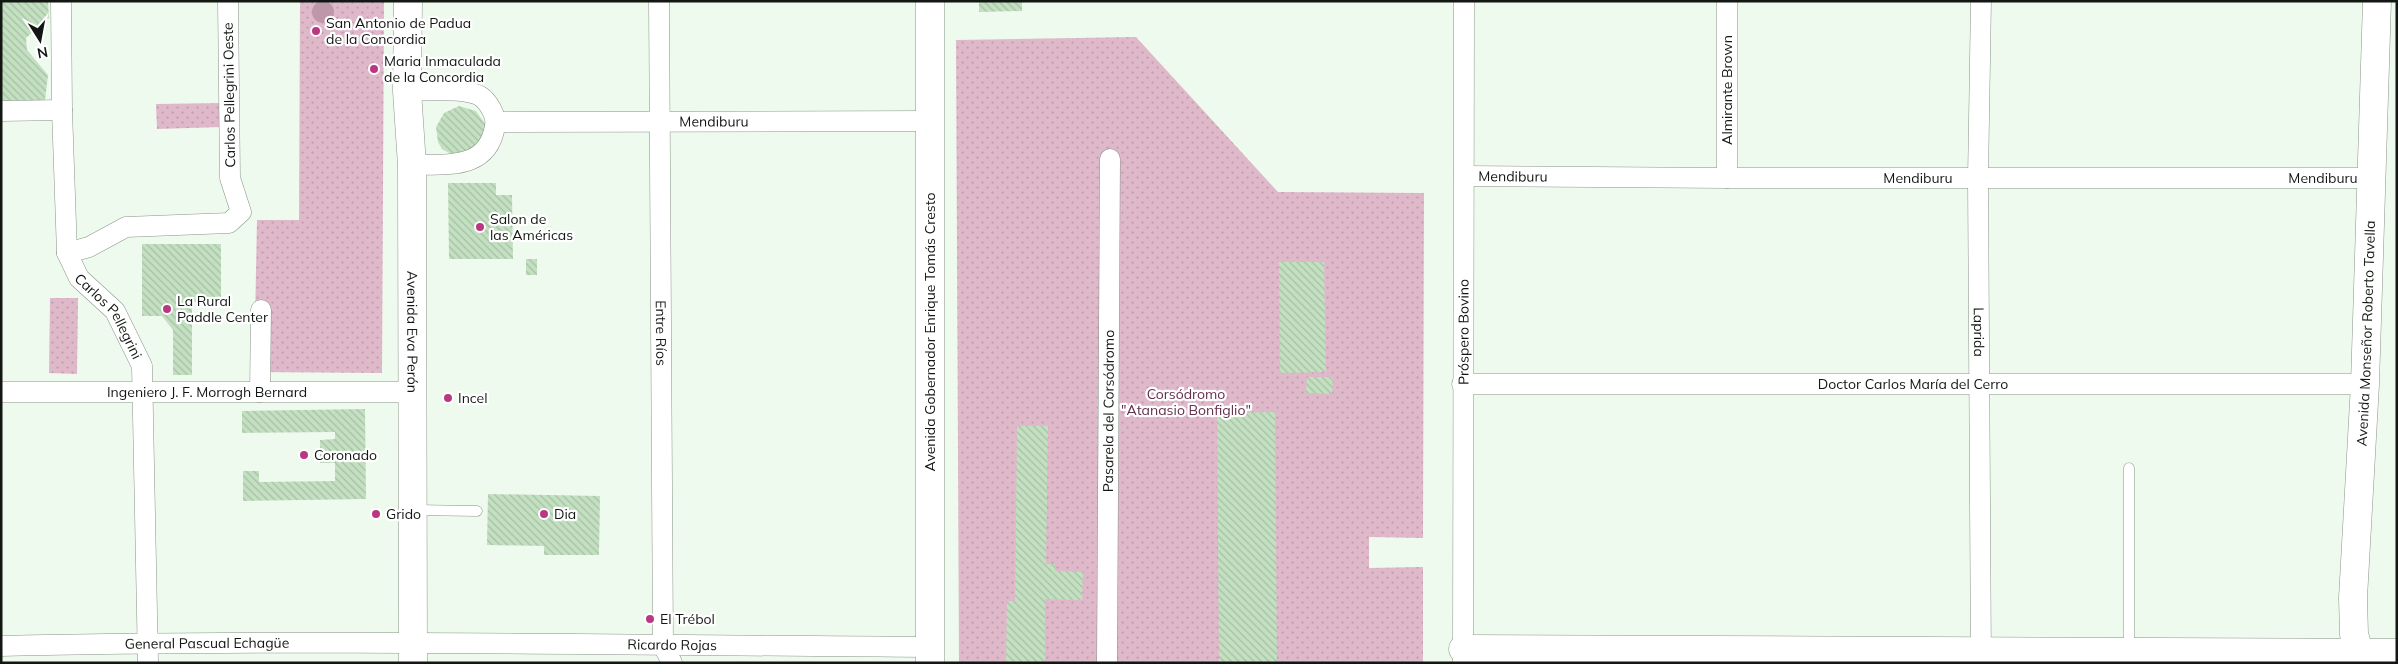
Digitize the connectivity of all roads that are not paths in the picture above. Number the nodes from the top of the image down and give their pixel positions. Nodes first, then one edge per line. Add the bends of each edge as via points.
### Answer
1 (61, 1) edge
2 (228, 1) edge
3 (408, 1) edge
4 (659, 1) edge
5 (930, 1) edge
6 (1464, 1) edge
7 (1727, 1) edge
8 (1981, 1) edge
9 (2377, 1) edge
10 (408, 91) junction
11 (62, 110) junction
12 (1, 111) edge
13 (930, 121) junction
14 (496, 122) junction
15 (660, 122) junction
16 (1110, 159) dead end
17 (412, 166) junction
18 (1464, 176) junction
19 (1728, 178) junction
20 (1978, 178) junction
21 (2372, 178) junction
22 (67, 253) junction
23 (261, 310) dead end
24 (1980, 383) junction
25 (1462, 384) junction
26 (2365, 384) junction
27 (1, 392) edge
28 (143, 392) junction
29 (260, 392) junction
30 (413, 392) junction
31 (2129, 468) dead end
32 (413, 510) junction
33 (477, 511) dead end
34 (148, 643) junction
35 (1, 646) edge
36 (2128, 652) junction
37 (413, 653) edge
38 (2397, 653) edge
39 (668, 654) edge
40 (930, 655) edge
41 (1463, 656) edge
42 (1981, 656) edge
43 (1722, 657) edge
44 (2176, 658) edge
45 (2361, 658) edge
46 (148, 663) edge
47 (1107, 663) edge

1 - 11 street, Carlos Pellegrini
2 - 22 street, Carlos Pellegrini Oeste via 230,178 242,212 229,223 126,226 89,247
3 - 10 street, Avenida Eva Perón
4 - 15 street, Entre Ríos
5 - 13 street, Avenida Gobernador Enrique Tomás Cresto
6 - 18 street, Próspero Bovino
7 - 19 street, Almirante Brown
8 - 20 street, Laprida
9 - 21 street, Avenida Monseñor Roberto Tavella
10 - 14 street via 460,92 480,96 493,112
10 - 17 street, Avenida Eva Perón
11 - 12 street
11 - 22 street, Carlos Pellegrini
13 - 15 street, Mendiburu
13 - 40 street, Avenida Gobernador Enrique Tomás Cresto
14 - 15 street, Mendiburu
14 - 17 street via 492,142 483,154 463,163
15 - 39 street, Entre Ríos
16 - 47 street, Pasarela del Corsódromo
17 - 30 street, Avenida Eva Perón
18 - 19 street, Mendiburu
18 - 25 street, Próspero Bovino
19 - 20 street, Mendiburu
20 - 21 street, Mendiburu
20 - 24 street, Laprida
21 - 26 street, Avenida Monseñor Roberto Tavella
22 - 28 street, Carlos Pellegrini via 79,278 115,311 142,366
23 - 29 street
24 - 25 street, Doctor Carlos María del Cerro
24 - 26 street, Doctor Carlos María del Cerro
24 - 42 street, Laprida
25 - 41 street, Próspero Bovino
26 - 45 street, Avenida Monseñor Roberto Tavella via 2352,598 2354,634
27 - 28 street, Ingeniero J. F. Morrogh Bernard
28 - 29 street, Ingeniero J. F. Morrogh Bernard
28 - 34 street, Carlos Pellegrini
29 - 30 street, Ingeniero J. F. Morrogh Bernard
30 - 32 street, Avenida Eva Perón
31 - 36 lane
32 - 33 lane
32 - 37 street, Avenida Eva Perón
34 - 35 street, General Pascual Echagüe
34 - 37 street, General Pascual Echagüe
34 - 46 street, Carlos Pellegrini
36 - 42 street
36 - 44 street
37 - 39 street, Ricardo Rojas
38 - 45 street
39 - 40 street, Ricardo Rojas
41 - 43 street
42 - 43 street
44 - 45 street

